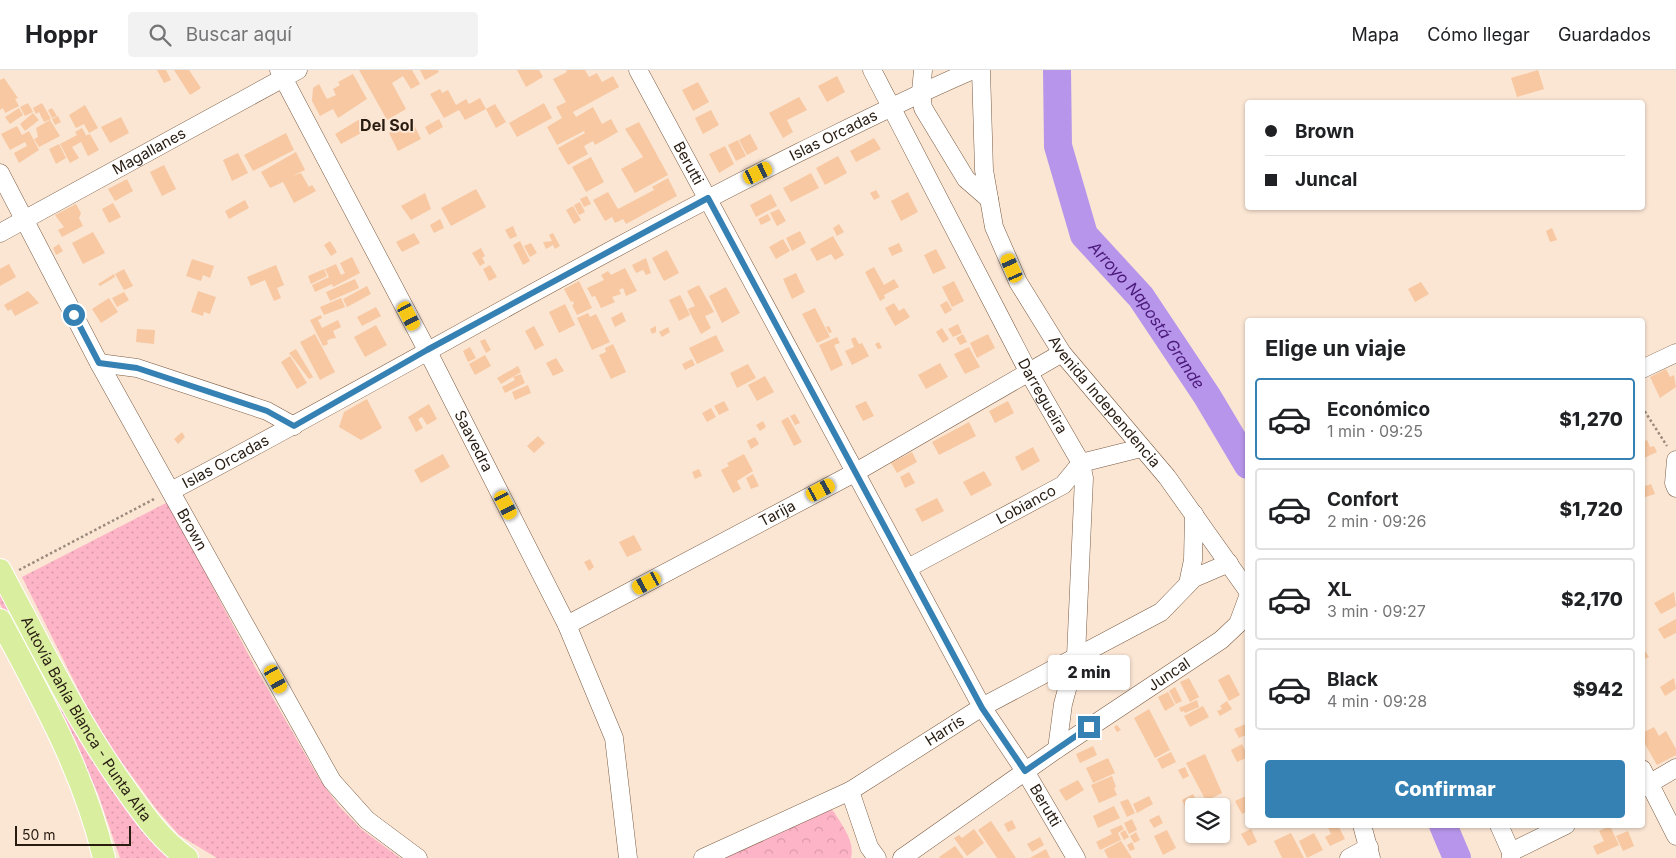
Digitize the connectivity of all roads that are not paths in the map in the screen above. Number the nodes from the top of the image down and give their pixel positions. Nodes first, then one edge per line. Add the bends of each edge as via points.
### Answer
1 (638, 70) edge
2 (872, 70) edge
3 (923, 70) edge
4 (973, 70) edge
5 (981, 70) edge
6 (287, 73) edge
7 (921, 92) junction
8 (892, 107) junction
9 (0, 173) edge
10 (708, 198) junction
11 (989, 199) junction
12 (25, 220) junction
13 (0, 233) edge
14 (427, 350) junction
15 (1062, 353) junction
16 (1676, 353) edge
17 (99, 363) junction
18 (1645, 368) edge
19 (1029, 373) junction
20 (294, 426) junction
21 (1142, 448) junction
22 (1676, 460) edge
23 (1081, 463) junction
24 (856, 472) junction
25 (1676, 488) edge
26 (171, 491) junction
27 (1194, 514) junction
28 (1229, 562) junction
29 (908, 568) junction
30 (2, 574) edge
31 (1188, 584) junction
32 (1245, 586) edge
33 (1245, 605) edge
34 (0, 620) edge
35 (567, 625) junction
36 (1076, 656) junction
37 (982, 708) junction
38 (1056, 749) junction
39 (1676, 768) edge
40 (1025, 771) junction
41 (1645, 780) edge
42 (850, 791) junction
43 (1363, 828) edge
44 (1500, 828) edge
45 (1560, 828) edge
46 (1676, 836) edge
47 (1370, 852) edge
48 (870, 854) edge
49 (1511, 855) edge
50 (104, 858) edge
51 (187, 858) edge
52 (418, 858) edge
53 (628, 858) edge
54 (703, 858) edge
55 (902, 858) edge
56 (1076, 858) edge
57 (1349, 858) edge

1 - 10 street, Berutti
2 - 8 street, Darregueira
3 - 7 street
4 - 7 street, Islas Orcadas
5 - 11 street, Avenida Independencia via 984,170
6 - 12 street, Magallanes
6 - 14 street, Saavedra
7 - 8 street, Islas Orcadas
7 - 11 street via 923,108 966,179
8 - 10 street, Islas Orcadas
8 - 19 street, Darregueira
9 - 12 street, Brown
10 - 14 street, Islas Orcadas
10 - 24 street, Berutti
11 - 15 street, Avenida Independencia via 994,227 1018,282
12 - 13 street, Magallanes
12 - 17 street, Brown
14 - 20 street, Islas Orcadas
14 - 35 street, Saavedra
15 - 19 street, Tarija
15 - 21 street, Avenida Independencia
16 - 18 street
17 - 20 street via 137,368 267,411
17 - 26 street, Brown
19 - 23 street, Darregueira
19 - 24 street, Tarija
20 - 26 street, Islas Orcadas
21 - 23 street
21 - 27 street, Avenida Independencia
22 - 25 street
23 - 29 street, Lobianco via 1063,485
23 - 36 street, Darregueira via 1084,478
24 - 29 street, Berutti
24 - 35 street, Tarija
26 - 52 street, Brown via 332,781 367,820
27 - 28 street, Avenida Independencia
27 - 31 street via 1194,560
28 - 31 street, Harris
28 - 32 street, Avenida Independencia
29 - 37 street, Berutti
30 - 51 main road, Autovía Bahía Blanca - Punta Alta via 93,743 143,814
31 - 36 street, Harris via 1161,612
33 - 38 street, Juncal via 1238,624 1220,640
34 - 50 main road, Autovía Bahía Blanca - Punta Alta via 69,752 90,806
35 - 53 street, Saavedra via 614,738
36 - 37 street, Harris
36 - 38 street, Darregueira via 1063,704
37 - 40 street, Berutti
37 - 42 street, Harris
38 - 40 street, Juncal
39 - 41 street
40 - 55 street, Juncal
40 - 56 street, Berutti
41 - 46 street
42 - 48 street
42 - 54 street, Harris
43 - 47 street
44 - 49 street
45 - 49 street
47 - 57 street

